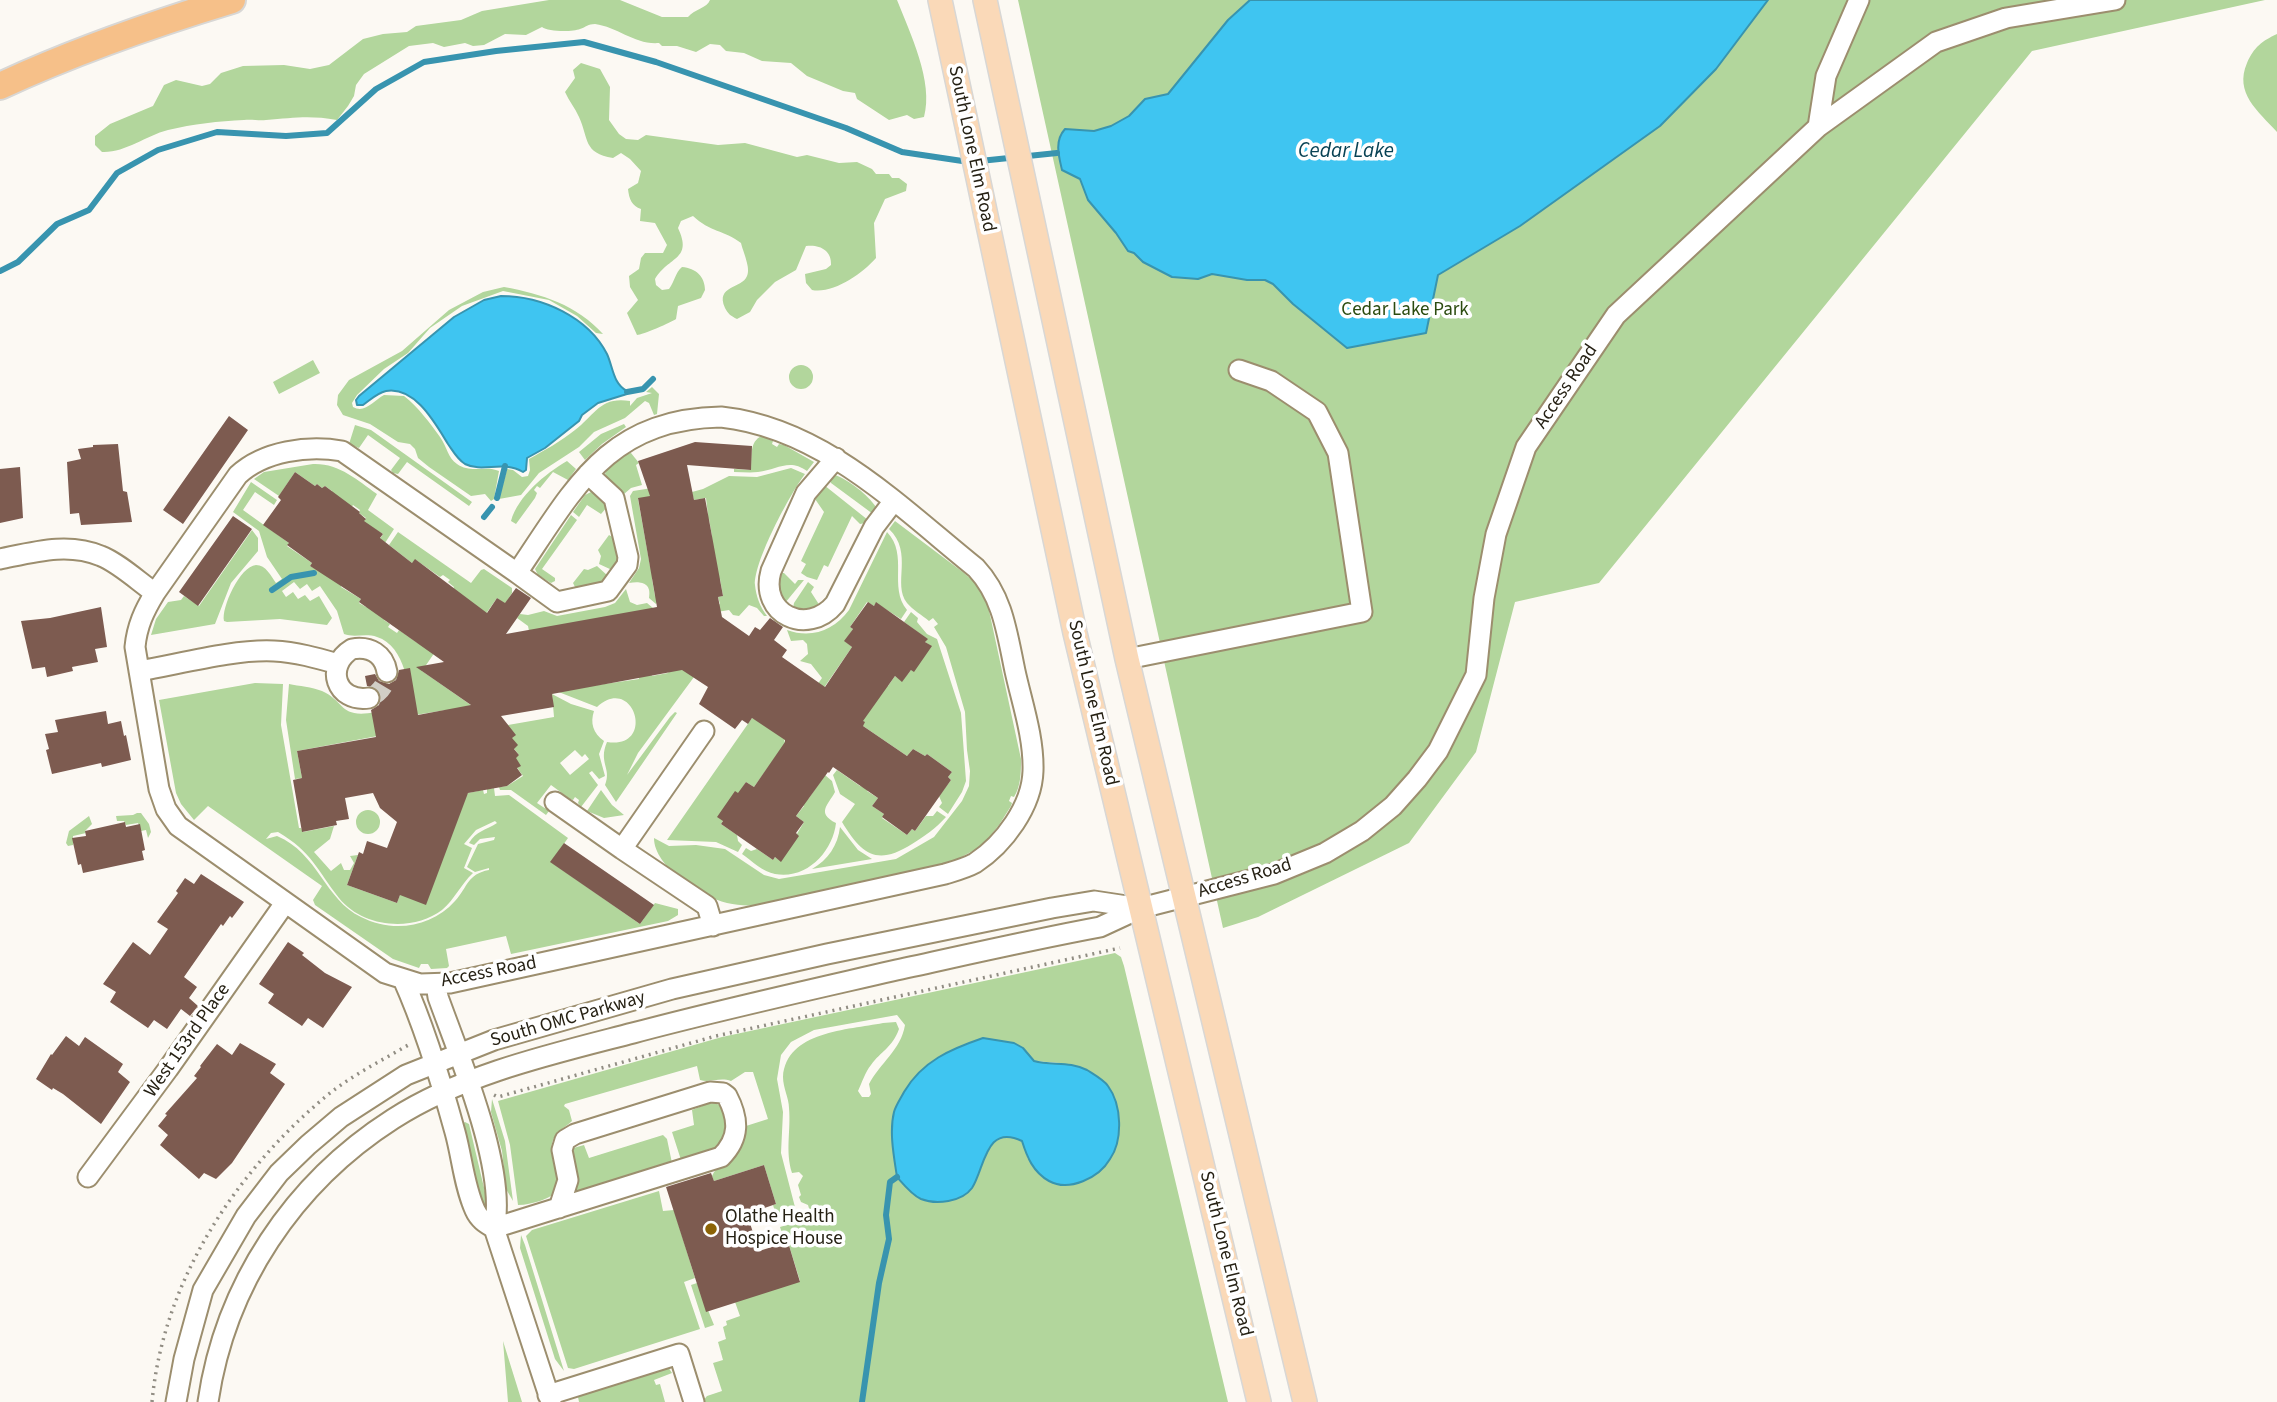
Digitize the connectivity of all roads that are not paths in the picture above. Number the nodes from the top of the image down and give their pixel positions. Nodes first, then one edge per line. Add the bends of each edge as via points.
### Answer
1 (232, 0) edge
2 (940, 0) edge
3 (985, 0) edge
4 (1859, 0) edge
5 (2115, 0) edge
6 (0, 86) edge
7 (1818, 127) junction
8 (1239, 370) dead end
9 (836, 458) junction
10 (588, 474) junction
11 (893, 502) junction
12 (0, 559) edge
13 (517, 573) junction
14 (155, 593) junction
15 (1127, 659) junction
16 (338, 664) junction
17 (139, 671) junction
18 (387, 672) dead end
19 (369, 698) dead end
20 (704, 731) dead end
21 (555, 802) dead end
22 (622, 849) junction
23 (1184, 898) junction
24 (285, 903) junction
25 (1141, 908) junction
26 (713, 926) junction
27 (403, 979) junction
28 (436, 984) junction
29 (458, 1054) junction
30 (434, 1064) junction
31 (468, 1082) junction
32 (443, 1093) junction
33 (88, 1177) dead end
34 (559, 1208) junction
35 (494, 1228) junction
36 (550, 1398) edge
37 (176, 1402) edge
38 (208, 1402) edge
39 (694, 1402) edge
40 (1259, 1402) edge
41 (1305, 1402) edge

1 - 6 highway via 140,29
2 - 25 main road, South Lone Elm Road via 1075,633
3 - 15 main road
4 - 7 street via 1826,76
5 - 7 street, Access Road via 2006,18 1936,41
7 - 23 street, Access Road via 1616,315 1526,447 1496,534 1476,675 1438,751 1417,779 1362,831 1325,853 1274,874
8 - 15 street via 1271,381 1317,412 1338,453 1362,612
9 - 10 street, Access Road via 765,426 731,418 694,418 634,437 612,450
9 - 11 street, Access Road
9 - 11 street via 806,493 771,572 767,583 779,611 808,621 828,612 874,527
10 - 13 street, Access Road
10 - 13 street, Access Road via 614,498 628,557 608,592 557,602
11 - 26 street, Access Road via 976,568 994,590 1031,746 1033,772 1026,800 1000,840 960,869
12 - 14 street via 61,548 80,550 103,556
13 - 14 street, Access Road via 353,457 342,451 310,449 247,466
14 - 17 street, Access Road via 137,628
15 - 23 main road
16 - 17 street via 272,651
16 - 18 street via 345,654 361,648 377,653
16 - 19 street via 337,678 344,692
17 - 24 street, Access Road via 166,809 184,831
20 - 22 street
21 - 22 street
22 - 26 street via 707,906
23 - 25 street, South OMC Parkway
23 - 41 main road
24 - 27 street, Access Road via 386,973
24 - 33 street, West 153rd Place
25 - 29 street, South OMC Parkway via 1094,901 827,954 672,989
25 - 31 street, South OMC Parkway via 1100,927 723,1009
25 - 40 main road, South Lone Elm Road
26 - 28 street, Access Road
27 - 28 street, Access Road
27 - 30 street
28 - 29 street
29 - 30 street, South OMC Parkway
29 - 31 street
30 - 32 street
30 - 37 street, South OMC Parkway via 405,1076 341,1116 279,1173 246,1216 203,1290
31 - 32 street, South OMC Parkway
31 - 35 street via 487,1142 497,1202
32 - 35 street via 475,1211
32 - 38 street, South OMC Parkway via 394,1118 355,1146 291,1208 232,1311
34 - 34 street via 721,1157 737,1131 727,1096 710,1092 565,1140 562,1150 568,1180
34 - 35 street
35 - 36 street
36 - 39 street via 679,1354

